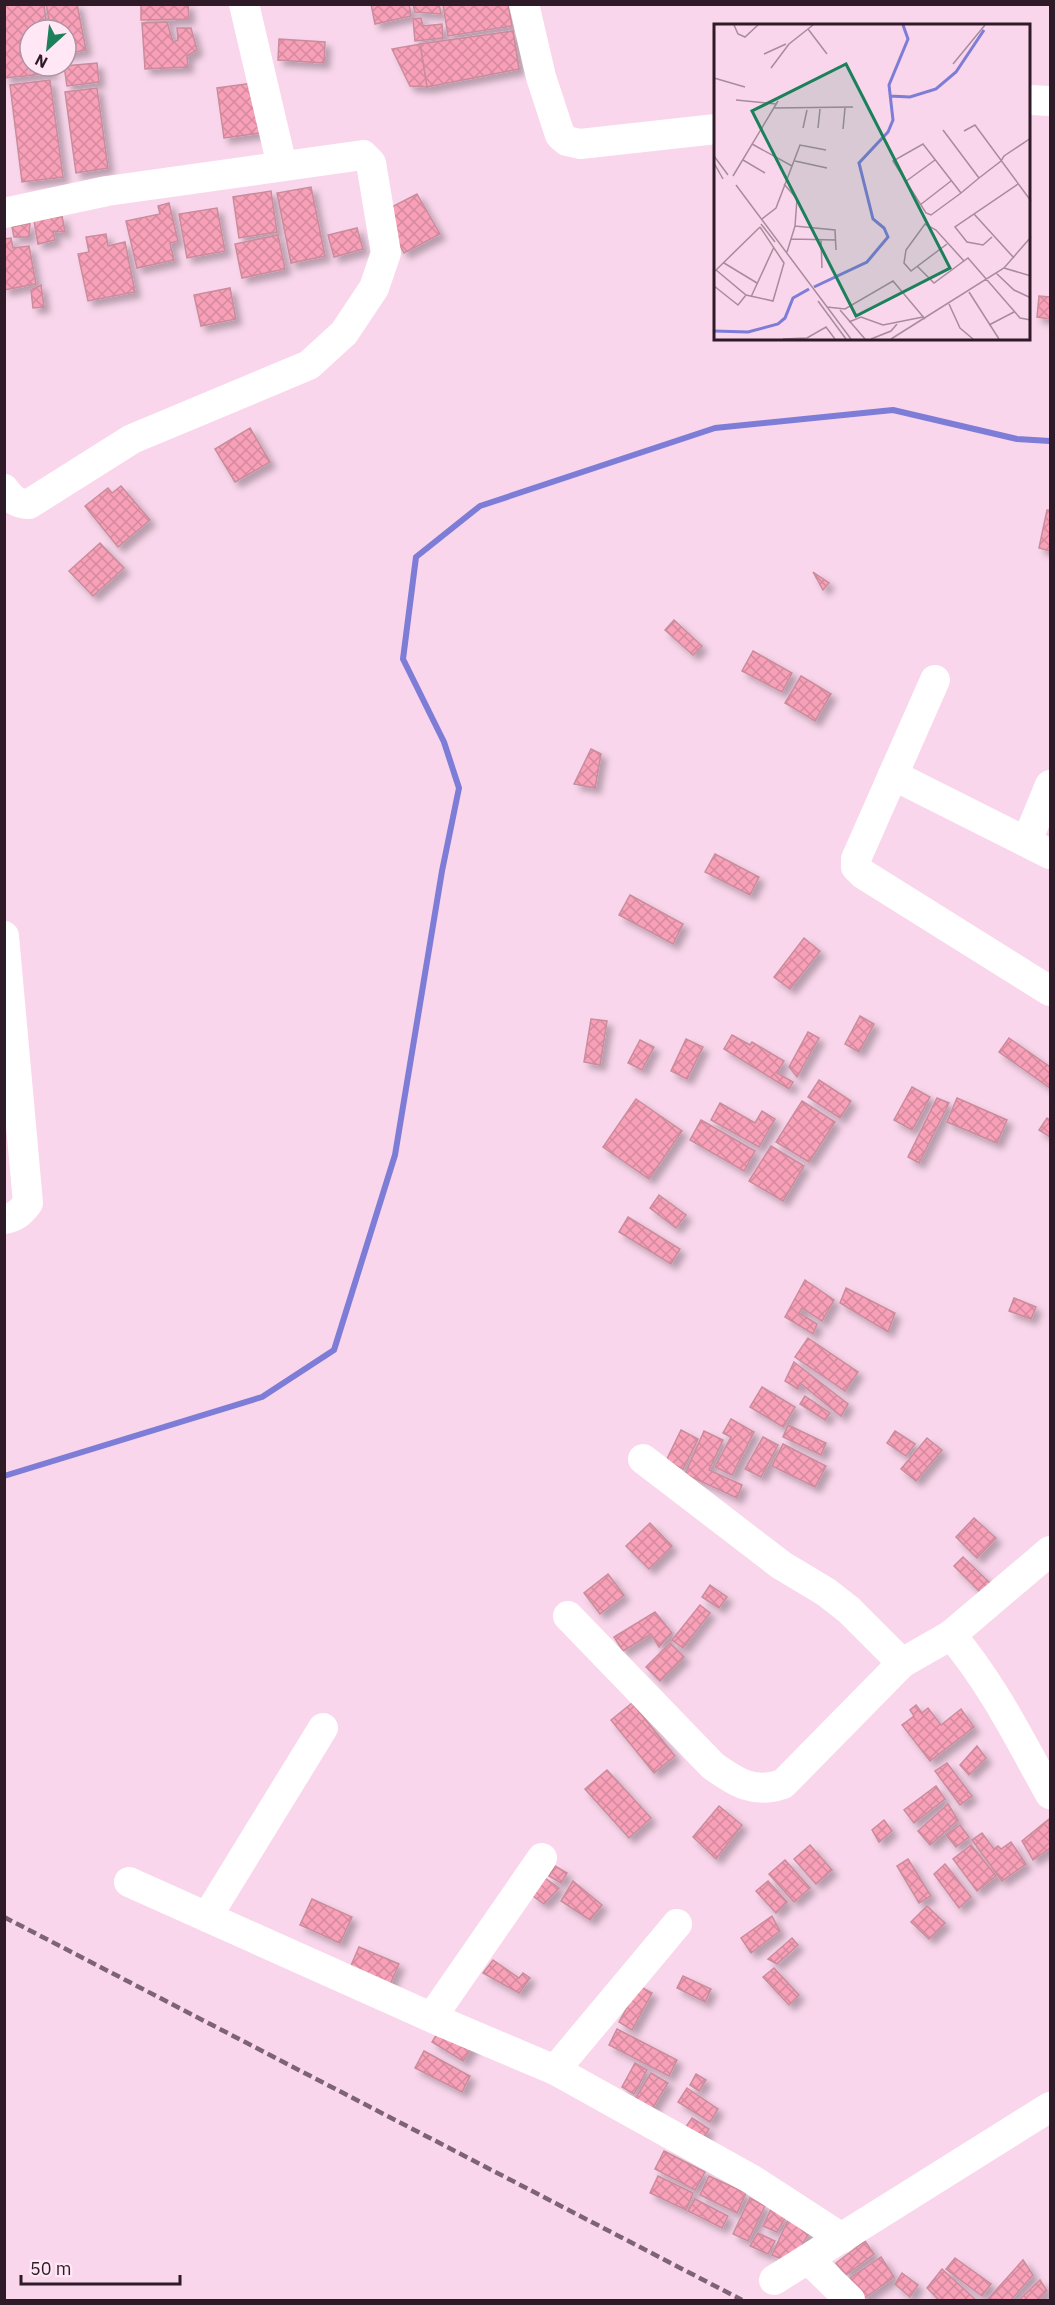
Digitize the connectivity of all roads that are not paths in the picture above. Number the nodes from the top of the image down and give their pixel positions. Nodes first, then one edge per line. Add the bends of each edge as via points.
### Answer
1 (244, 4) edge
2 (525, 4) edge
3 (1031, 100) edge
4 (1050, 101) edge
5 (714, 129) edge
6 (282, 166) junction
7 (4, 213) edge
8 (4, 489) edge
9 (935, 680) dead end
10 (893, 775) junction
11 (1050, 784) edge
12 (1039, 847) edge
13 (4, 936) edge
14 (7, 976) edge
15 (1050, 991) edge
16 (4, 1219) edge
17 (643, 1459) dead end
18 (1050, 1551) edge
19 (568, 1616) dead end
20 (951, 1635) junction
21 (902, 1663) junction
22 (323, 1728) dead end
23 (1050, 1794) edge
24 (542, 1858) dead end
25 (129, 1882) dead end
26 (207, 1917) junction
27 (677, 1924) dead end
28 (432, 2017) junction
29 (555, 2070) junction
30 (1050, 2107) edge
31 (842, 2238) junction
32 (808, 2259) junction
33 (774, 2280) dead end
34 (850, 2301) edge

1 - 6 street
2 - 5 street via 541,77 560,135 567,141 580,144
3 - 4 street
6 - 7 street via 107,191
6 - 8 street via 363,155 371,163 386,253 374,288 344,333 309,365 132,439 29,504 13,500
9 - 10 street
10 - 12 street
10 - 15 street via 856,867
11 - 12 street
13 - 14 street
14 - 16 street via 28,1203 12,1218
17 - 21 street via 781,1565 834,1598
18 - 20 street
19 - 21 street via 714,1766 735,1781 754,1788 783,1784
20 - 21 street
20 - 23 street via 998,1702
22 - 26 street
24 - 28 street
25 - 26 street
26 - 28 street
27 - 29 street
28 - 29 street
29 - 31 street via 751,2179
30 - 31 street
31 - 32 street
32 - 33 street
32 - 34 street

